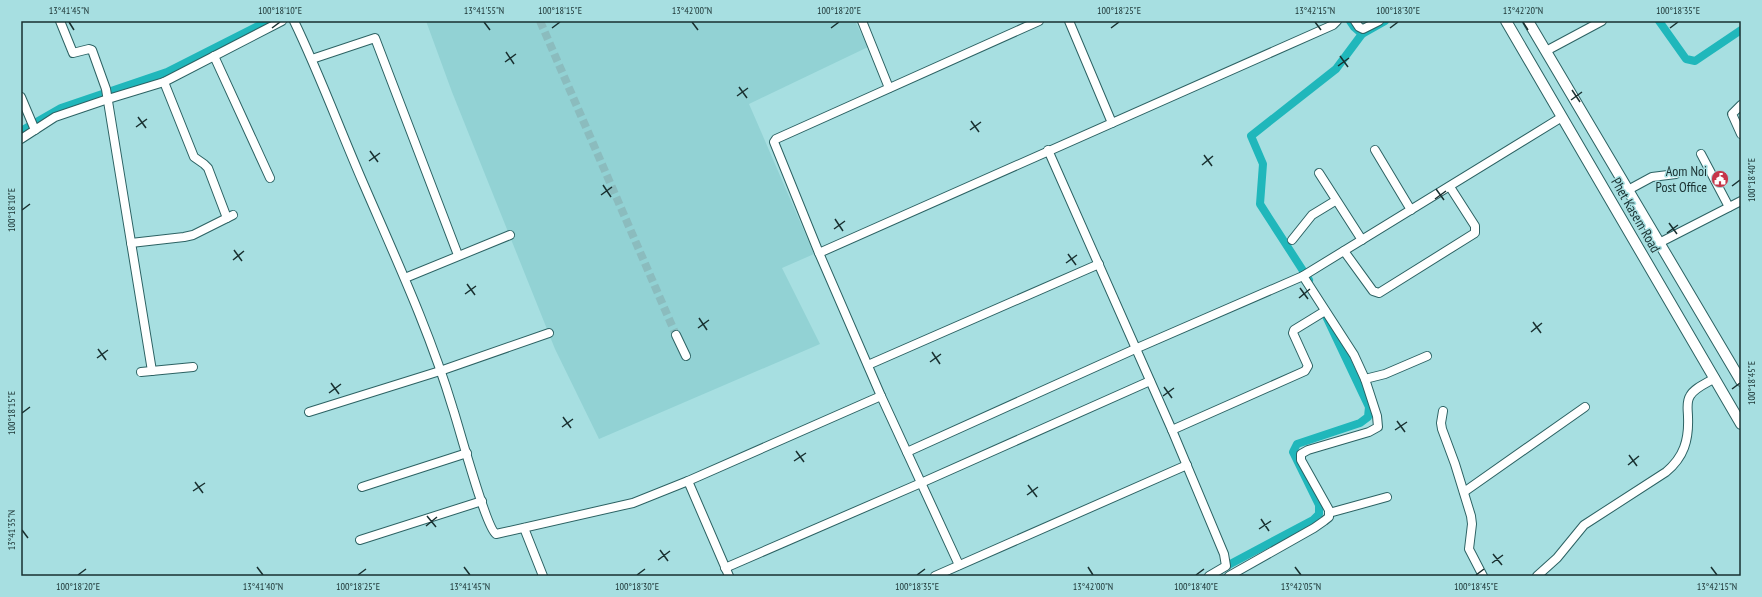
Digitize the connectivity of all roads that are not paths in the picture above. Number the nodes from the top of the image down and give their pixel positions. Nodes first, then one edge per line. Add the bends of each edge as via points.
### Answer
1 (60, 21) edge
2 (282, 21) edge
3 (294, 21) edge
4 (862, 21) edge
5 (1039, 21) edge
6 (1069, 21) edge
7 (1337, 21) edge
8 (1355, 21) edge
9 (1379, 21) edge
10 (1506, 21) edge
11 (1528, 21) edge
12 (1602, 21) edge
13 (1546, 51) junction
14 (214, 56) junction
15 (312, 59) junction
16 (164, 82) junction
17 (889, 88) junction
18 (107, 95) junction
19 (21, 97) edge
20 (1741, 105) edge
21 (1562, 117) junction
22 (1112, 123) junction
23 (33, 126) junction
24 (1741, 134) edge
25 (21, 139) edge
26 (1048, 150) junction
27 (1375, 150) dead end
28 (1701, 154) dead end
29 (1318, 173) dead end
30 (1676, 174) dead end
31 (270, 178) dead end
32 (1450, 186) junction
33 (1628, 190) junction
34 (1335, 201) junction
35 (1741, 201) edge
36 (1729, 207) junction
37 (1411, 210) junction
38 (510, 235) dead end
39 (1292, 240) dead end
40 (1362, 240) junction
41 (131, 243) junction
42 (1659, 243) junction
43 (1344, 251) junction
44 (819, 253) junction
45 (458, 255) junction
46 (1099, 264) junction
47 (1305, 275) junction
48 (405, 278) junction
49 (1325, 311) junction
50 (549, 332) dead end
51 (676, 335) tunnel mouth
52 (1135, 349) junction
53 (686, 356) dead end
54 (1427, 356) dead end
55 (868, 365) junction
56 (193, 367) dead end
57 (152, 371) junction
58 (440, 371) junction
59 (141, 372) dead end
60 (1715, 378) junction
61 (1365, 379) junction
62 (1150, 381) junction
63 (1741, 381) edge
64 (881, 396) junction
65 (1585, 407) dead end
66 (1443, 411) dead end
67 (309, 412) dead end
68 (1741, 424) edge
69 (1172, 430) junction
70 (907, 452) junction
71 (467, 453) junction
72 (1187, 465) junction
73 (688, 481) junction
74 (921, 483) junction
75 (362, 486) dead end
76 (1464, 492) junction
77 (1387, 497) dead end
78 (482, 501) junction
79 (1329, 513) junction
80 (524, 528) junction
81 (360, 540) dead end
82 (959, 565) junction
83 (727, 572) edge
84 (543, 576) edge
85 (935, 576) edge
86 (1209, 576) edge
87 (1228, 576) edge
88 (1483, 576) edge
89 (1537, 576) edge

1 - 18 street via 73,53 89,48 94,53
2 - 14 street
3 - 15 street
4 - 17 street
5 - 17 street
6 - 22 street
7 - 22 street
8 - 9 street via 1363,29
10 - 21 main road, Phet Kasem Road
11 - 13 main road, Phet Kasem Road
12 - 13 street
13 - 33 main road, Phet Kasem Road
14 - 16 street
14 - 31 street
15 - 45 street via 376,38
15 - 48 street
16 - 18 street
16 - 41 street via 194,157 208,168 230,216 193,235
17 - 44 street via 774,142
18 - 23 street
18 - 41 street
19 - 23 street
20 - 24 street via 1732,114
21 - 32 street
21 - 60 main road, Phet Kasem Road
22 - 26 street
23 - 25 street
26 - 44 street
26 - 46 street
27 - 37 street
28 - 36 street
29 - 34 street
30 - 33 street via 1652,177
32 - 37 street
32 - 43 street via 1475,226 1475,233 1378,293 1373,291
33 - 42 main road, Phet Kasem Road
34 - 39 street via 1312,215
34 - 40 street
35 - 36 street
36 - 42 street
37 - 40 street
38 - 45 street
40 - 43 street
41 - 57 street
42 - 63 main road, Phet Kasem Road
43 - 47 street
44 - 55 street
45 - 48 street
46 - 52 street
46 - 55 street
47 - 49 street
47 - 52 street
48 - 58 street
49 - 61 street via 1354,355
49 - 69 street via 1293,332 1308,366 1305,371
50 - 58 street
51 - 53 street
52 - 62 street
52 - 70 street
54 - 61 street via 1385,374
55 - 64 street
56 - 57 street
57 - 59 street
58 - 67 street
58 - 71 street
60 - 68 main road, Phet Kasem Road
60 - 89 street via 1690,396 1686,446 1676,464 1584,525 1557,558
61 - 79 street via 1378,427 1302,454 1301,460
62 - 69 street
62 - 74 street
64 - 70 street
64 - 73 street
65 - 76 street
66 - 76 street via 1442,429
69 - 72 street
70 - 74 street
71 - 75 street
71 - 78 street
72 - 82 street
72 - 86 street via 1226,560 1224,568
73 - 80 street via 633,503
73 - 83 street
74 - 82 street
74 - 83 street
76 - 88 street via 1472,524 1469,549
77 - 79 street
78 - 80 street via 492,531 496,534
78 - 81 street
79 - 87 street via 1324,522
80 - 84 street
82 - 85 street

